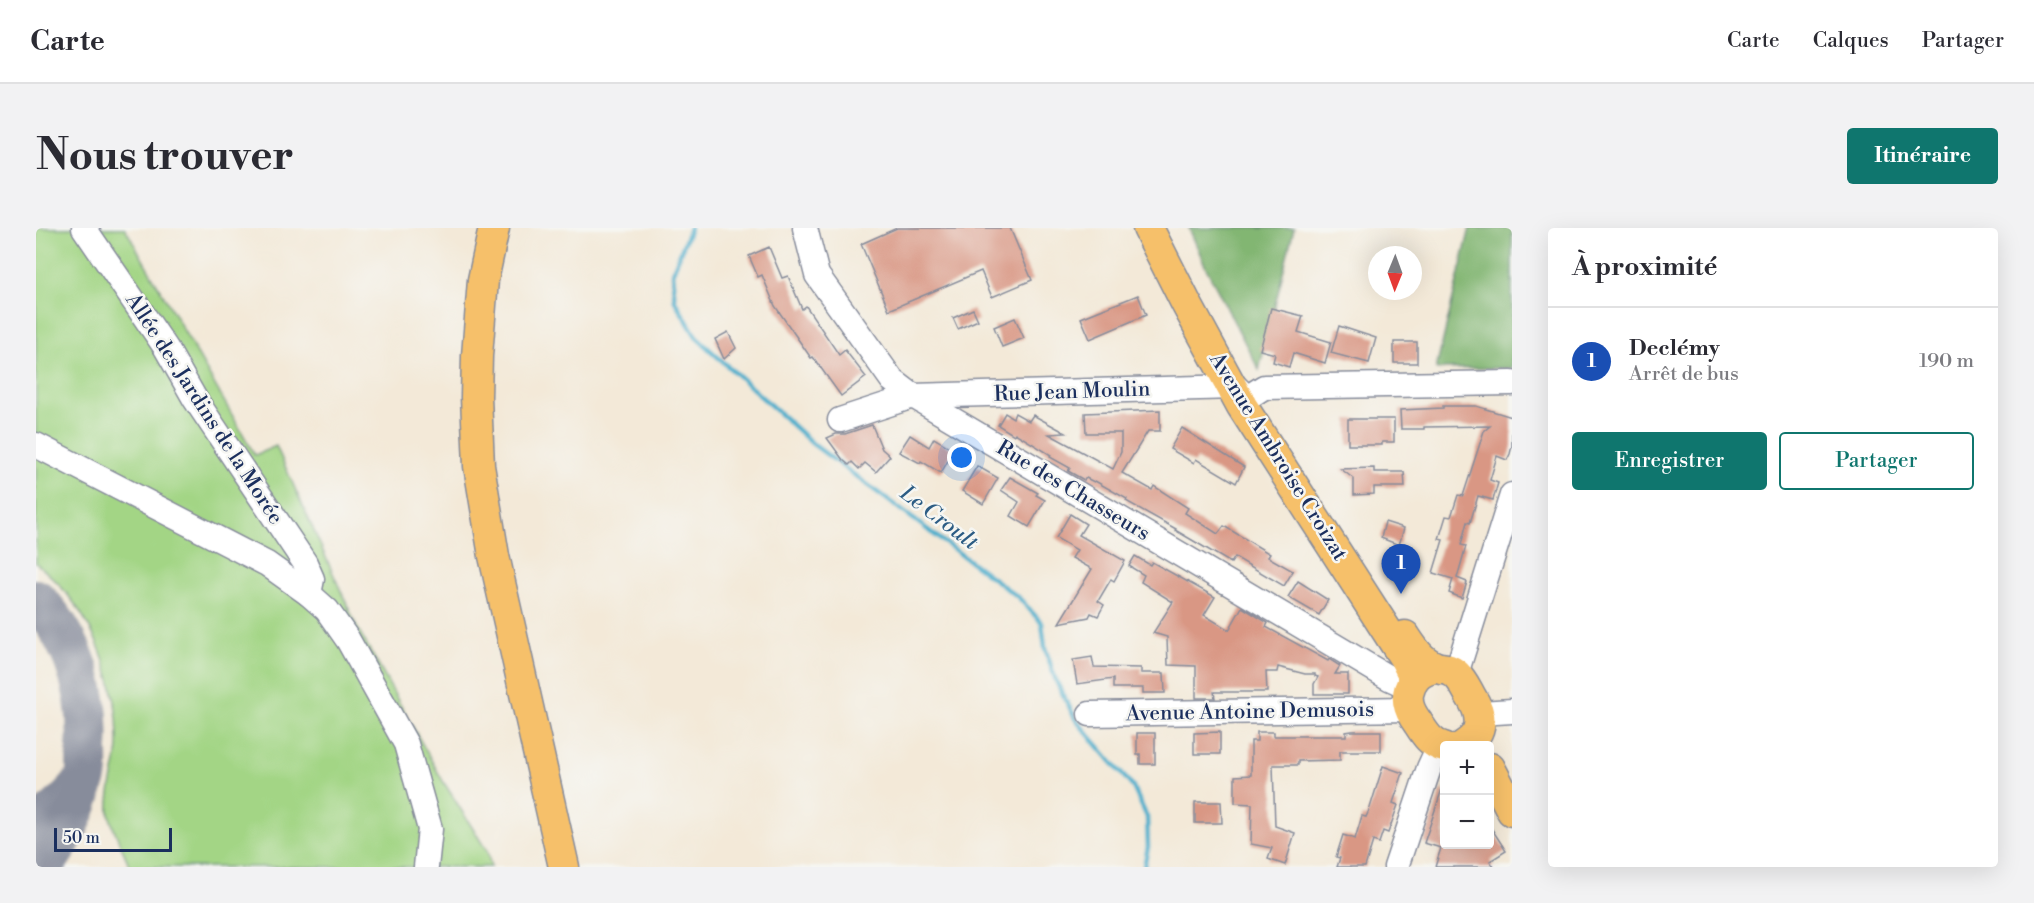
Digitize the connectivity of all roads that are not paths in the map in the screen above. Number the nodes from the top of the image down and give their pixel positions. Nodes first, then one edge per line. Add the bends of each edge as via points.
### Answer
1 (84, 228) edge
2 (494, 228) edge
3 (512, 228) edge
4 (805, 228) edge
5 (1149, 228) edge
6 (1165, 228) edge
7 (480, 326) junction
8 (1512, 383) edge
9 (1242, 390) junction
10 (913, 396) junction
11 (840, 420) dead end
12 (36, 446) edge
13 (1512, 495) edge
14 (309, 594) junction
15 (1449, 671) junction
16 (1410, 693) junction
17 (1512, 711) edge
18 (1090, 714) dead end
19 (1464, 738) edge
20 (1494, 776) edge
21 (1494, 789) edge
22 (1512, 812) edge
23 (426, 867) edge
24 (564, 867) edge
25 (1396, 867) edge

1 - 14 street, Allée des Jardins de la Morée via 305,563 312,579
2 - 7 main road via 483,280
3 - 7 main road
4 - 10 street, Rue des Chasseurs via 817,275 892,380
5 - 9 main road, Avenue Ambroise Croizat
6 - 9 main road, Avenue Ambroise Croizat
7 - 24 main road via 476,397 483,498
8 - 9 street, Rue Jean Moulin
9 - 10 street, Rue Jean Moulin
9 - 15 main road, Avenue Ambroise Croizat via 1417,653 1428,663
9 - 16 main road, Avenue Ambroise Croizat via 1263,440 1405,659 1412,673
10 - 11 street, Rue Jean Moulin
10 - 16 street, Rue des Chasseurs
12 - 14 street via 267,564
13 - 15 street
14 - 23 street via 327,610 348,640 406,744 430,829
15 - 16 main road via 1424,670
15 - 19 main road
16 - 18 street, Avenue Antoine Demusois
16 - 19 main road, Avenue Ambroise Croizat via 1426,735
17 - 19 street
19 - 25 street via 1429,768
20 - 22 main road
21 - 22 main road

